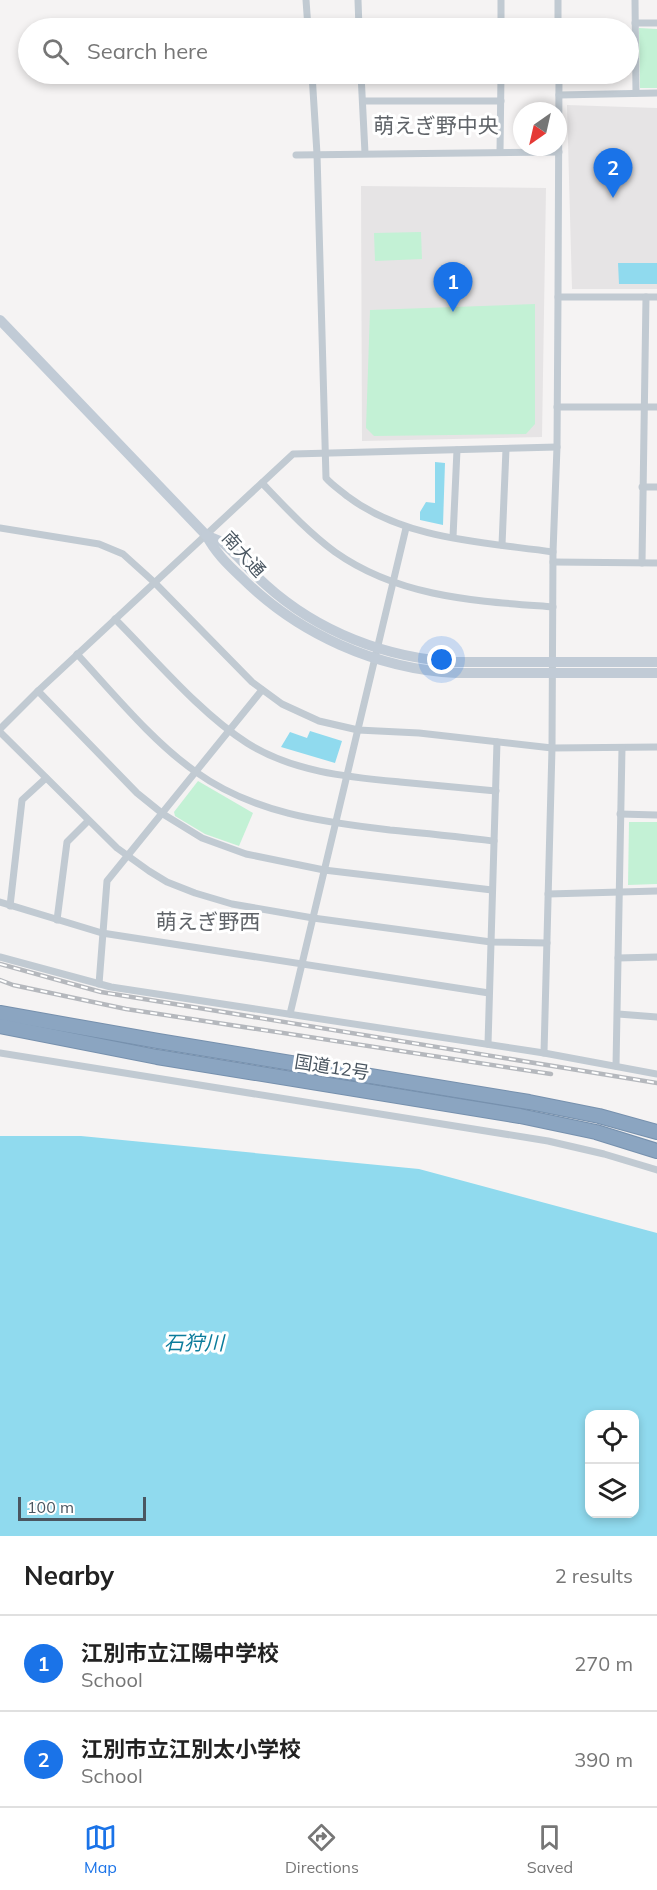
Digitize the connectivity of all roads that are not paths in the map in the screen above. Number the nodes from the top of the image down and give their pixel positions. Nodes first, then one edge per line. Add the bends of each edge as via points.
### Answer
1 (306, 0) edge
2 (358, 0) edge
3 (501, 0) edge
4 (558, 0) edge
5 (635, 0) edge
6 (307, 18) edge
7 (359, 18) edge
8 (501, 18) edge
9 (558, 18) edge
10 (635, 18) edge
11 (639, 23) edge
12 (657, 23) edge
13 (313, 84) edge
14 (362, 84) edge
15 (501, 84) edge
16 (559, 84) edge
17 (636, 84) edge
18 (636, 93) junction
19 (657, 93) edge
20 (559, 95) junction
21 (363, 101) junction
22 (501, 101) junction
23 (559, 102) edge
24 (500, 152) junction
25 (513, 152) edge
26 (365, 153) junction
27 (317, 154) junction
28 (296, 155) dead end
29 (559, 156) edge
30 (558, 297) junction
31 (646, 297) junction
32 (657, 297) edge
33 (0, 320) edge
34 (557, 407) junction
35 (645, 407) junction
36 (657, 407) edge
37 (557, 447) junction
38 (506, 449) junction
39 (457, 450) junction
40 (324, 453) junction
41 (262, 483) junction
42 (642, 487) junction
43 (657, 487) edge
44 (0, 528) edge
45 (406, 528) junction
46 (206, 535) junction
47 (453, 537) junction
48 (502, 545) junction
49 (553, 552) junction
50 (553, 562) junction
51 (642, 562) junction
52 (657, 563) edge
53 (154, 582) junction
54 (393, 583) junction
55 (553, 607) junction
56 (115, 619) junction
57 (77, 654) junction
58 (377, 654) junction
59 (657, 662) edge
60 (553, 668) junction
61 (657, 673) edge
62 (262, 690) junction
63 (38, 691) junction
64 (0, 730) edge
65 (358, 730) junction
66 (230, 731) junction
67 (497, 742) junction
68 (657, 747) edge
69 (552, 748) junction
70 (622, 748) junction
71 (196, 773) junction
72 (347, 777) junction
73 (46, 778) junction
74 (496, 792) junction
75 (163, 814) junction
76 (620, 814) junction
77 (657, 815) edge
78 (88, 821) junction
79 (335, 824) junction
80 (494, 841) junction
81 (128, 857) junction
82 (324, 870) junction
83 (492, 890) junction
84 (657, 891) edge
85 (619, 892) junction
86 (548, 894) junction
87 (0, 902) edge
88 (10, 906) junction
89 (313, 918) junction
90 (57, 920) junction
91 (102, 933) junction
92 (491, 942) junction
93 (547, 943) junction
94 (0, 957) edge
95 (657, 957) edge
96 (618, 958) junction
97 (302, 964) junction
98 (99, 984) junction
99 (489, 993) junction
100 (0, 1013) edge
101 (290, 1014) junction
102 (618, 1014) junction
103 (657, 1017) edge
104 (0, 1026) edge
105 (488, 1044) junction
106 (0, 1053) edge
107 (544, 1053) junction
108 (616, 1066) junction
109 (657, 1074) edge
110 (657, 1132) edge
111 (657, 1150) edge
112 (657, 1170) edge

1 - 6 street
2 - 7 street
3 - 8 street
4 - 9 street
5 - 10 street
11 - 12 street
13 - 27 street
14 - 21 street
15 - 22 street
16 - 20 street
17 - 18 street
18 - 19 street
18 - 20 street
20 - 23 street
21 - 22 street
21 - 26 street
22 - 24 street
24 - 25 street
24 - 26 street
26 - 27 street
27 - 28 street
27 - 40 street
29 - 30 street
30 - 31 street
30 - 34 street
31 - 32 street
31 - 35 street
33 - 46 street, 南大通
34 - 35 street
34 - 37 street
35 - 36 street
35 - 42 street
37 - 38 street
37 - 49 street
38 - 39 street
38 - 48 street
39 - 40 street
39 - 47 street
40 - 41 street via 293,454
40 - 45 street via 330,482 362,506
41 - 46 street
41 - 54 street via 329,548
42 - 43 street
42 - 51 street
44 - 53 street via 107,546 131,559
45 - 47 street
45 - 54 street
46 - 53 street
46 - 58 street, 南大通 via 213,549 281,612 322,637
47 - 48 street
48 - 49 street
49 - 50 street
50 - 51 street
50 - 55 street
51 - 52 street
53 - 56 street
53 - 62 street
54 - 55 street via 456,598
54 - 58 street
55 - 60 street
56 - 57 street
56 - 66 street
57 - 63 street
57 - 71 street
58 - 60 street, 南大通 via 408,668 442,673
58 - 65 street
59 - 60 street, 南大通
60 - 61 street, 南大通
60 - 69 street
62 - 65 street via 297,712
62 - 66 street
63 - 64 street
63 - 75 street via 130,787
64 - 73 street
65 - 67 street
65 - 72 street
66 - 71 street
66 - 72 street via 282,760
67 - 69 street
67 - 74 street
68 - 70 street
69 - 70 street
69 - 86 street
70 - 76 street
71 - 75 street
71 - 79 street via 249,802
72 - 74 street
72 - 79 street
73 - 78 street
73 - 88 street via 22,800
74 - 80 street
75 - 81 street
75 - 82 street via 224,847
76 - 77 street
76 - 85 street
78 - 81 street
78 - 90 street via 67,842
79 - 80 street
79 - 82 street
80 - 83 street
81 - 89 street via 167,882 201,895
81 - 91 street via 107,881
82 - 83 street
82 - 89 street
83 - 92 street
84 - 85 street
85 - 86 street
85 - 96 street
86 - 93 street
87 - 88 street
88 - 90 street
89 - 92 street
89 - 97 street
90 - 91 street
91 - 97 street
91 - 98 street
92 - 93 street
92 - 99 street
93 - 107 street
94 - 98 street
95 - 96 street
96 - 102 street
97 - 99 street
97 - 101 street
98 - 101 street
99 - 105 street
100 - 110 highway, 国道12号 via 528,1102
101 - 105 street
102 - 103 street
102 - 108 street
104 - 111 highway, 国道12号 via 157,1057 520,1116
105 - 107 street
106 - 112 street via 548,1141
107 - 108 street
108 - 109 street

